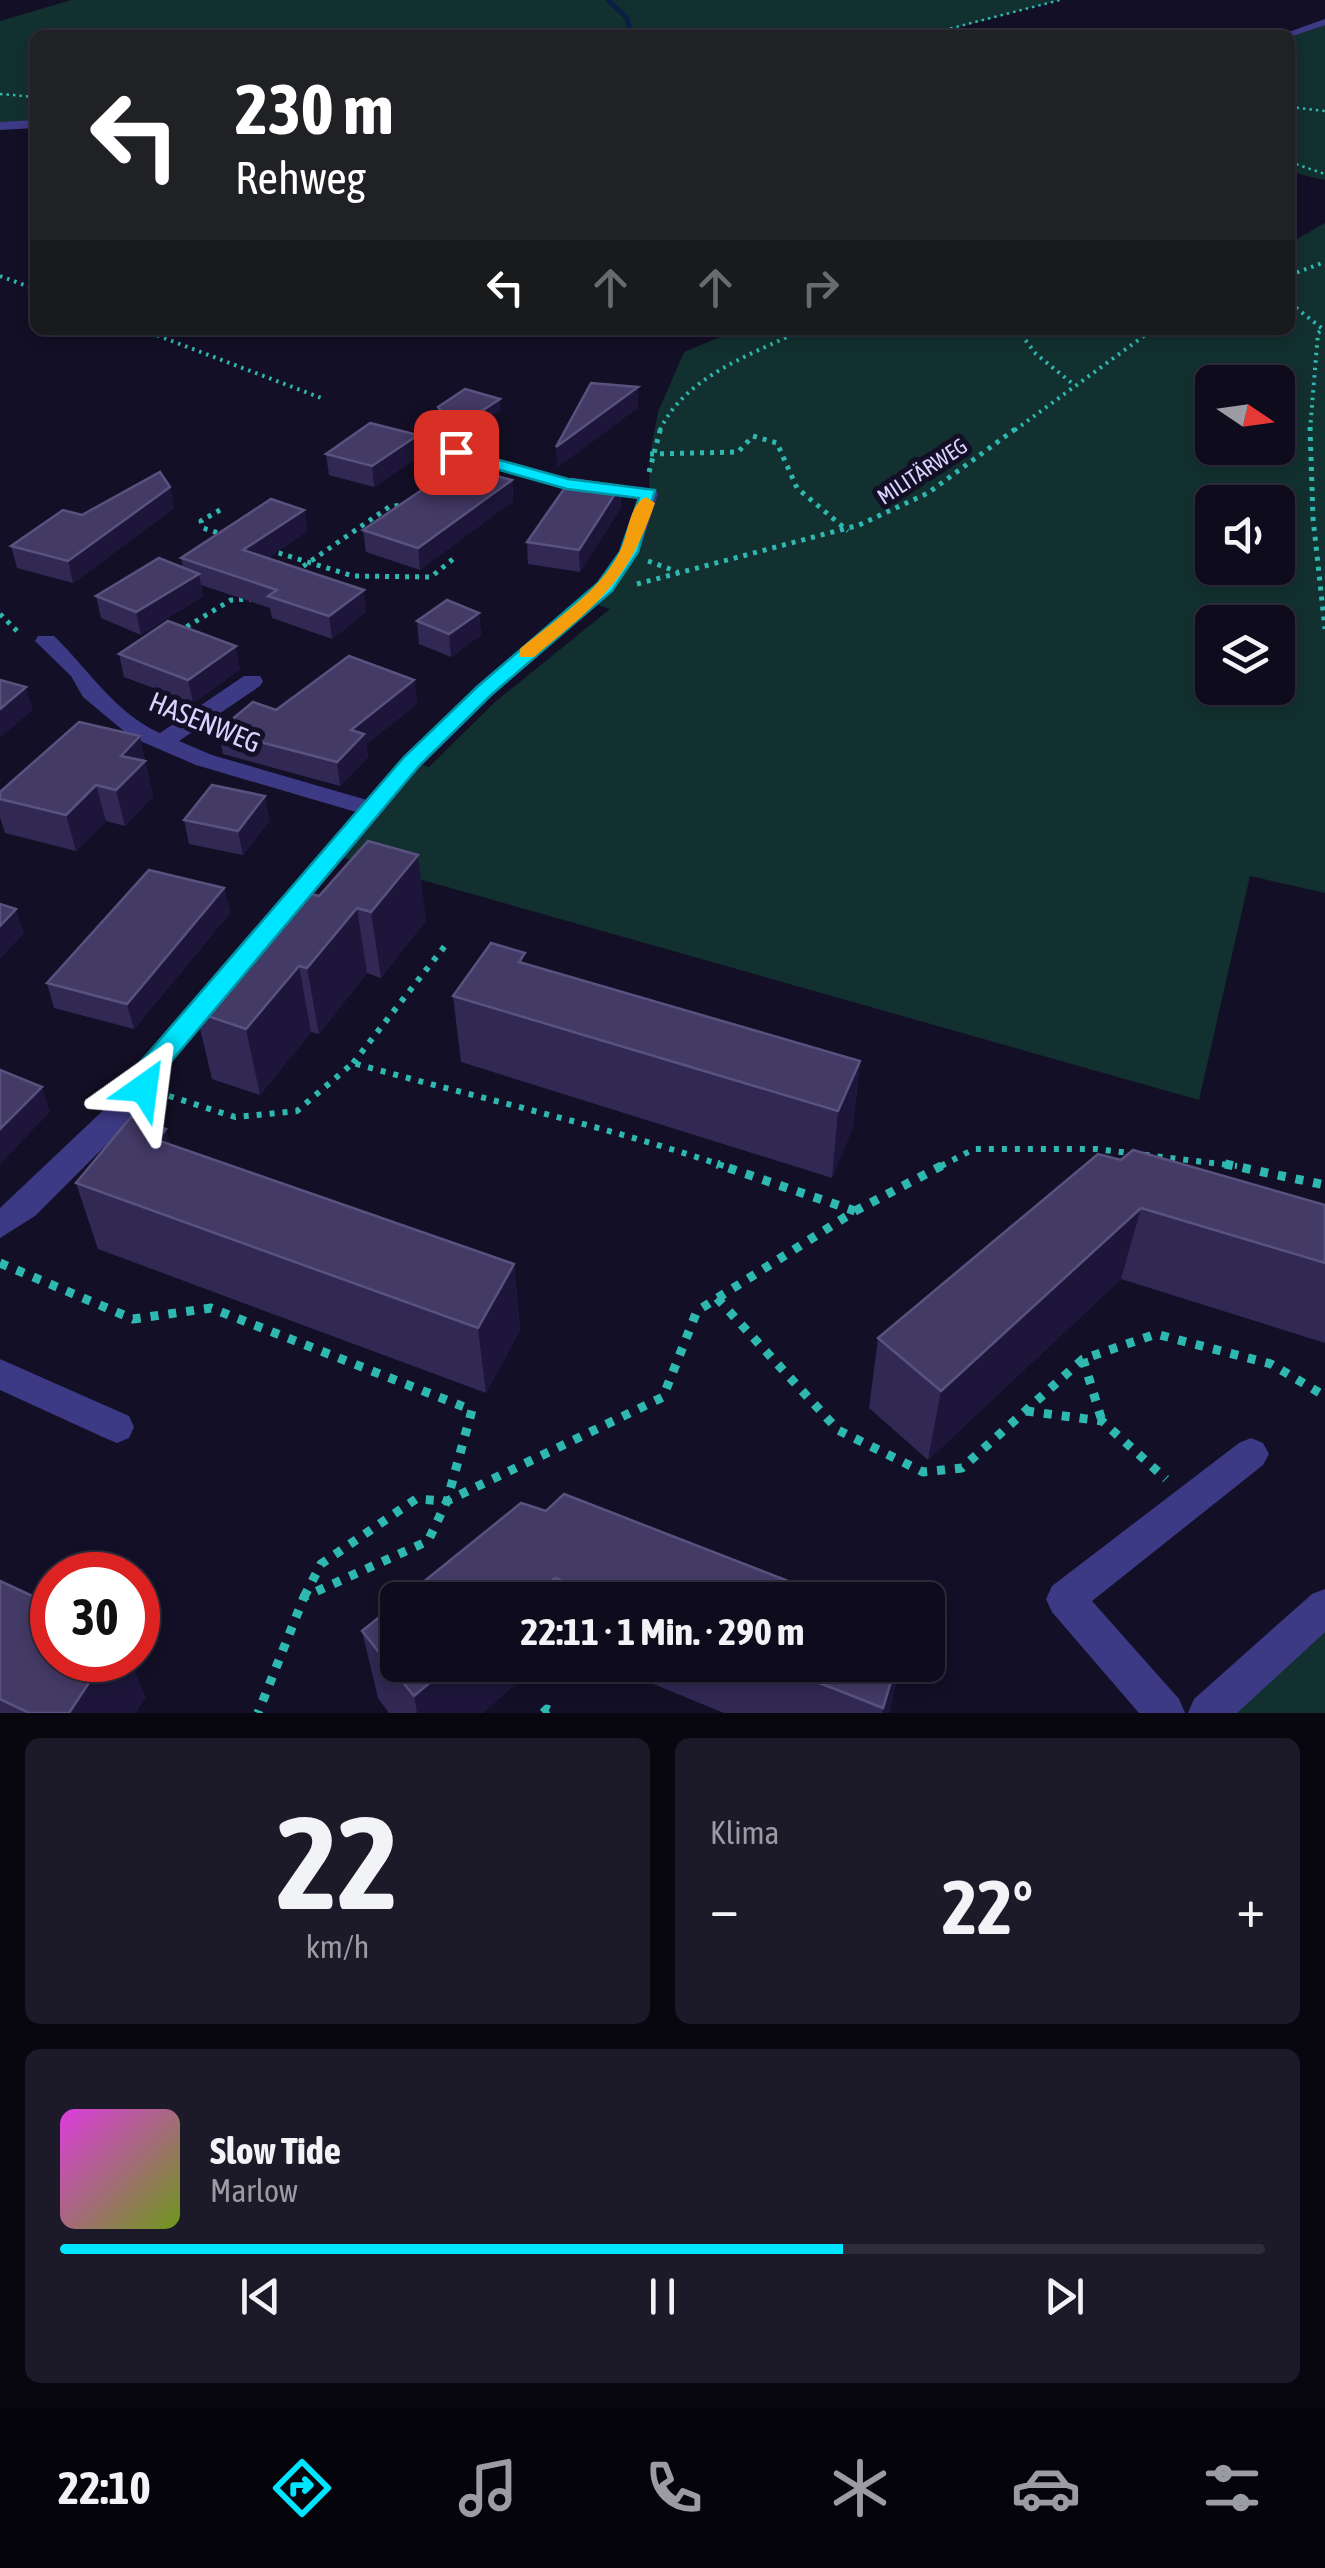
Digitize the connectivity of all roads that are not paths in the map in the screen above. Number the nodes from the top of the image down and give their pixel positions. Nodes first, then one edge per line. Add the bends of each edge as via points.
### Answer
1 (1325, 22) edge
2 (1295, 32) edge
3 (30, 124) edge
4 (0, 126) edge
5 (456, 452) dead end
6 (46, 641) dead end
7 (252, 682) dead end
8 (162, 742) junction
9 (373, 809) junction
10 (0, 1225) edge
11 (0, 1374) edge
12 (117, 1427) dead end
13 (1251, 1454) dead end
14 (1325, 1607) edge
15 (1165, 1713) edge
16 (1208, 1713) edge

1 - 2 street
3 - 4 street
5 - 9 street via 567,484 649,494 629,552 605,587 484,691
6 - 8 street, HASENWEG via 90,692 138,732
7 - 8 street
8 - 9 street, HASENWEG
9 - 10 street via 146,1073 144,1088
11 - 12 street
13 - 15 street via 1065,1600
14 - 16 street

